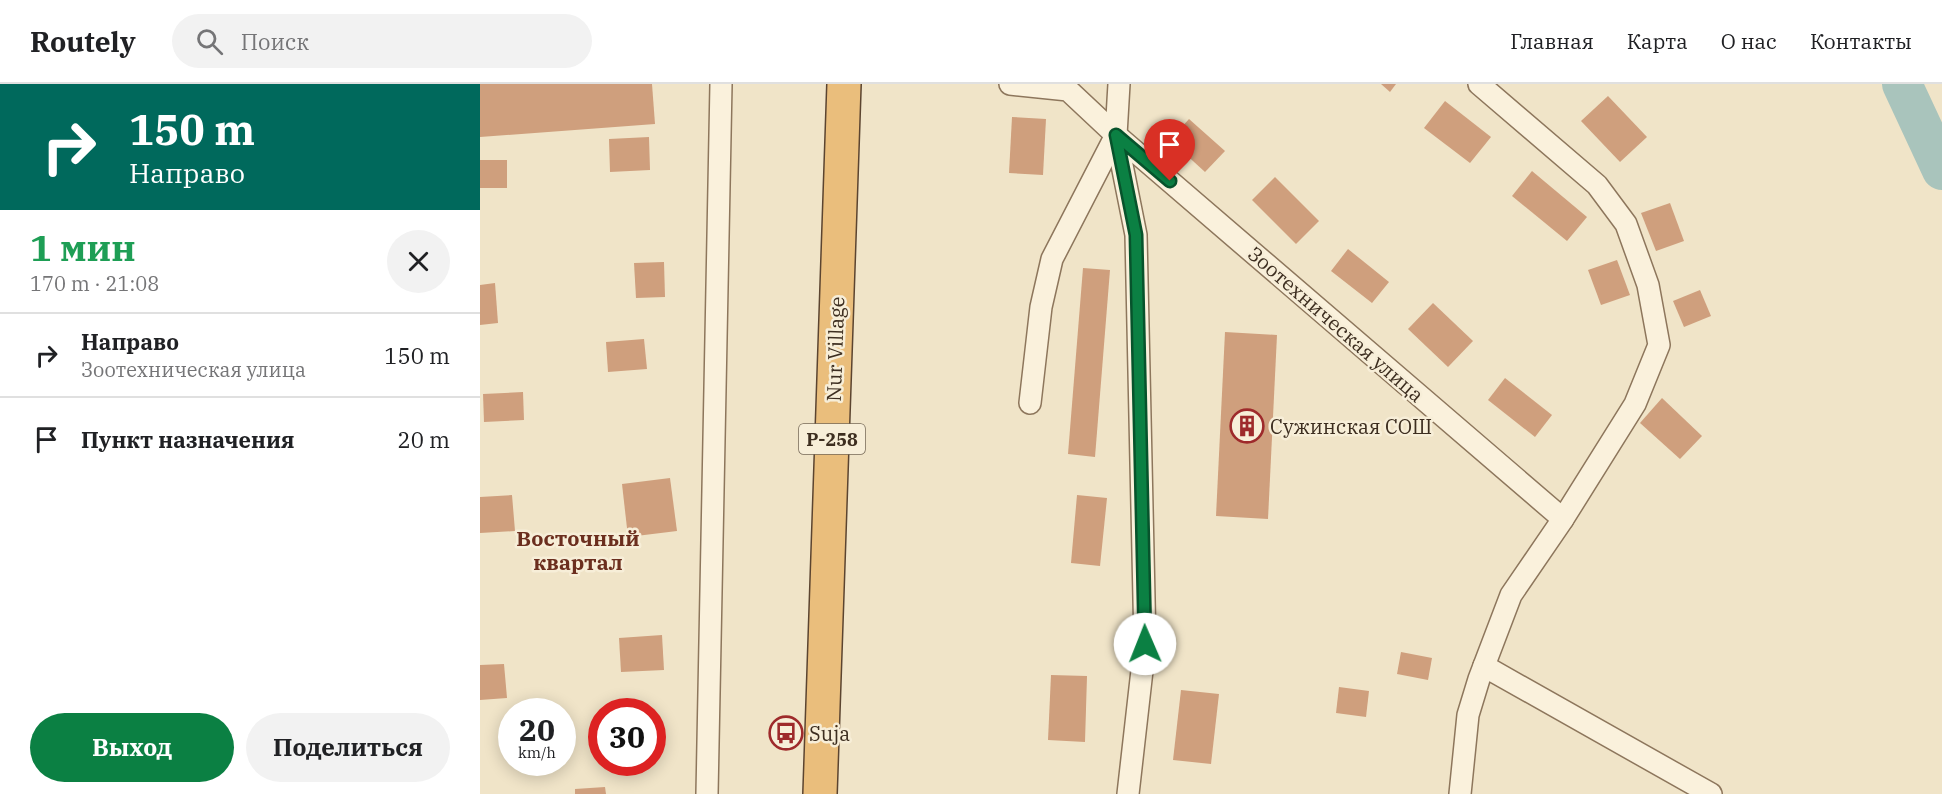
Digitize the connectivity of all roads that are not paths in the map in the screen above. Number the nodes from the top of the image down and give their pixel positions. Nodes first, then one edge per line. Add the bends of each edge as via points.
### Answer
1 (721, 84) edge
2 (844, 84) edge
3 (1010, 84) edge
4 (1119, 84) edge
5 (1479, 84) edge
6 (1116, 135) junction
7 (1030, 403) dead end
8 (1563, 519) junction
9 (1484, 666) junction
10 (707, 794) edge
11 (820, 794) edge
12 (1128, 794) edge
13 (1460, 794) edge
14 (1711, 794) edge

1 - 10 street
2 - 11 highway, Nur Village / Р-258
3 - 6 street, Зоотехническая улица via 1068,90
4 - 6 street
5 - 8 street via 1597,185 1626,224 1647,285 1659,345 1635,404
6 - 7 street via 1052,260 1041,307
6 - 8 street, Зоотехническая улица
6 - 12 street via 1136,235 1145,644
8 - 9 street via 1511,595
9 - 13 street via 1468,715
9 - 14 street

